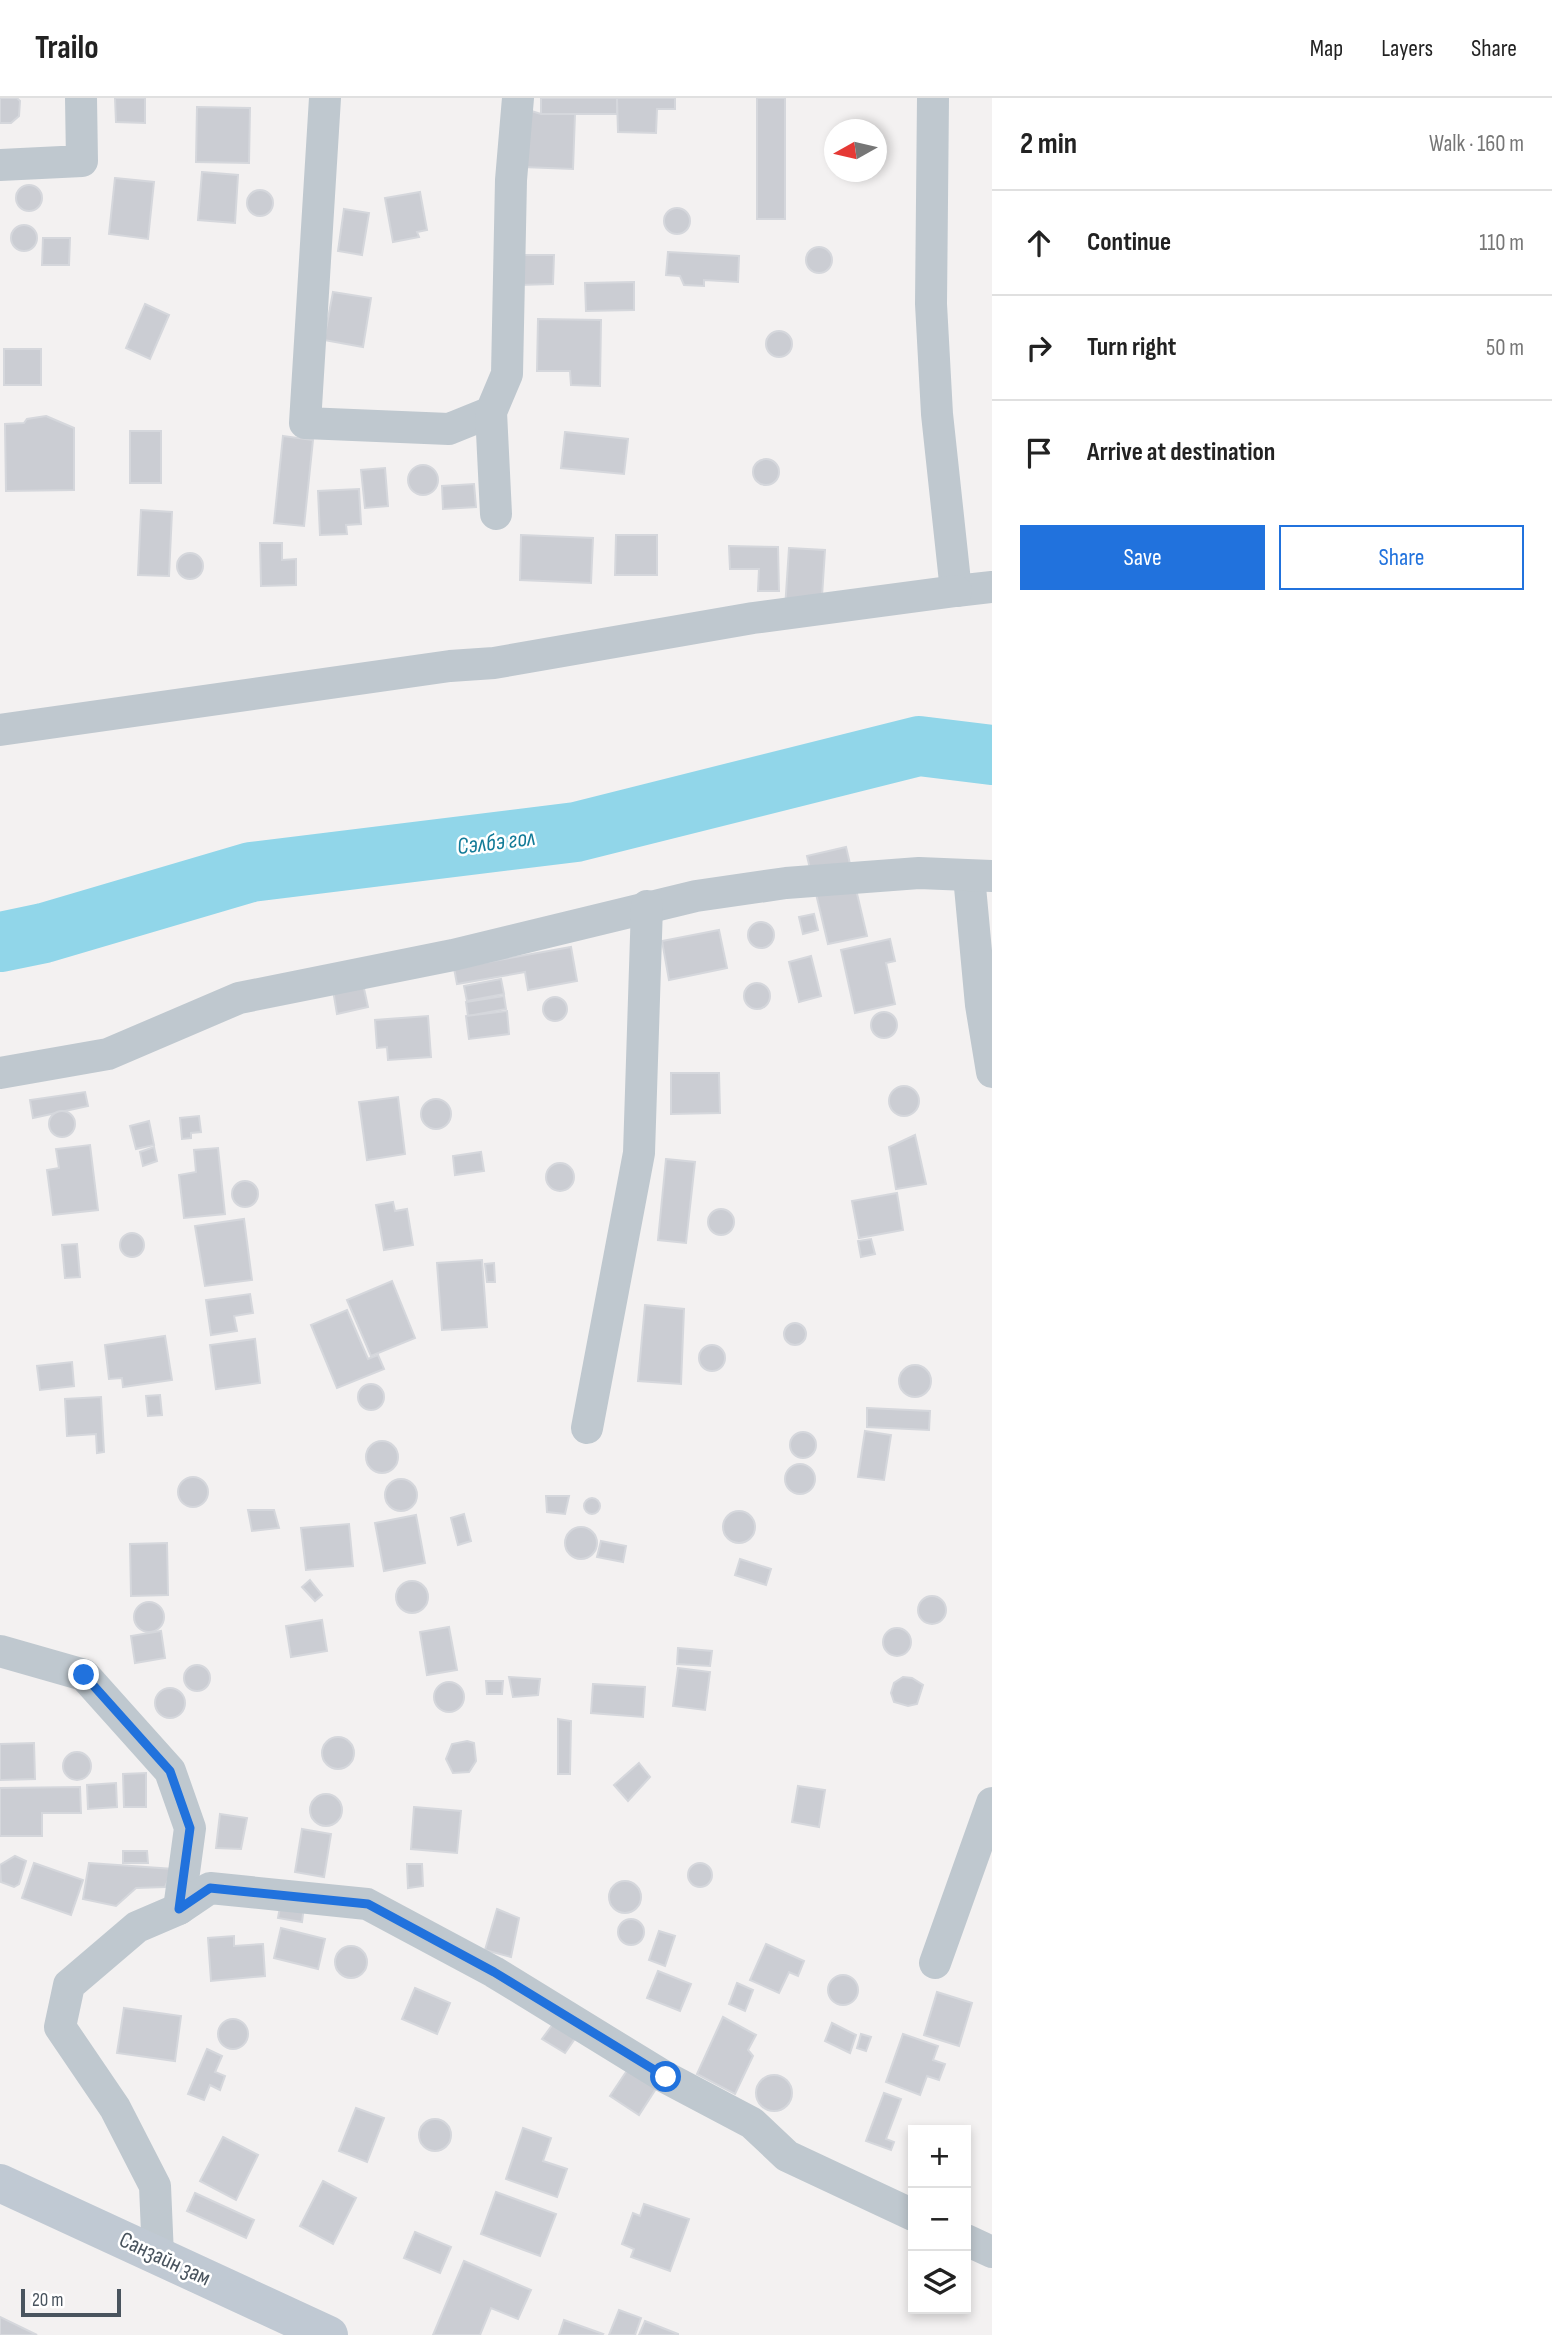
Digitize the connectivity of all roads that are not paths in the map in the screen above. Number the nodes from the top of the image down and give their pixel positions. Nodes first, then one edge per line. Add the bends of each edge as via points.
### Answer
1 (81, 98) edge
2 (325, 98) edge
3 (518, 98) edge
4 (933, 98) edge
5 (0, 165) edge
6 (491, 412) junction
7 (496, 514) dead end
8 (992, 587) edge
9 (956, 591) junction
10 (0, 730) edge
11 (981, 876) edge
12 (647, 906) junction
13 (992, 1072) edge
14 (0, 1073) edge
15 (587, 1428) dead end
16 (0, 1651) edge
17 (992, 1803) edge
18 (179, 1909) junction
19 (935, 1963) dead end
20 (0, 2183) edge
21 (908, 2213) edge
22 (971, 2242) edge
23 (992, 2252) edge
24 (158, 2256) junction
25 (329, 2335) edge

1 - 5 street via 82,161
2 - 6 street via 305,424 449,429
3 - 6 street via 511,180 507,374
4 - 9 street via 931,304 937,414
6 - 7 street
8 - 9 street
9 - 10 street via 752,618 494,663
11 - 12 street via 919,873 786,883
11 - 13 street via 981,1005
12 - 14 street via 453,955 239,998 108,1054
12 - 15 street via 639,1153
16 - 18 street via 84,1675 170,1771 190,1828
17 - 19 street
18 - 21 street via 210,1888 368,1904 752,2123 787,2156
18 - 24 street via 137,1927 69,1985 60,2027 115,2108 155,2186
20 - 24 main road, Санзайн зам
22 - 23 street
24 - 25 main road, Санзайн зам

